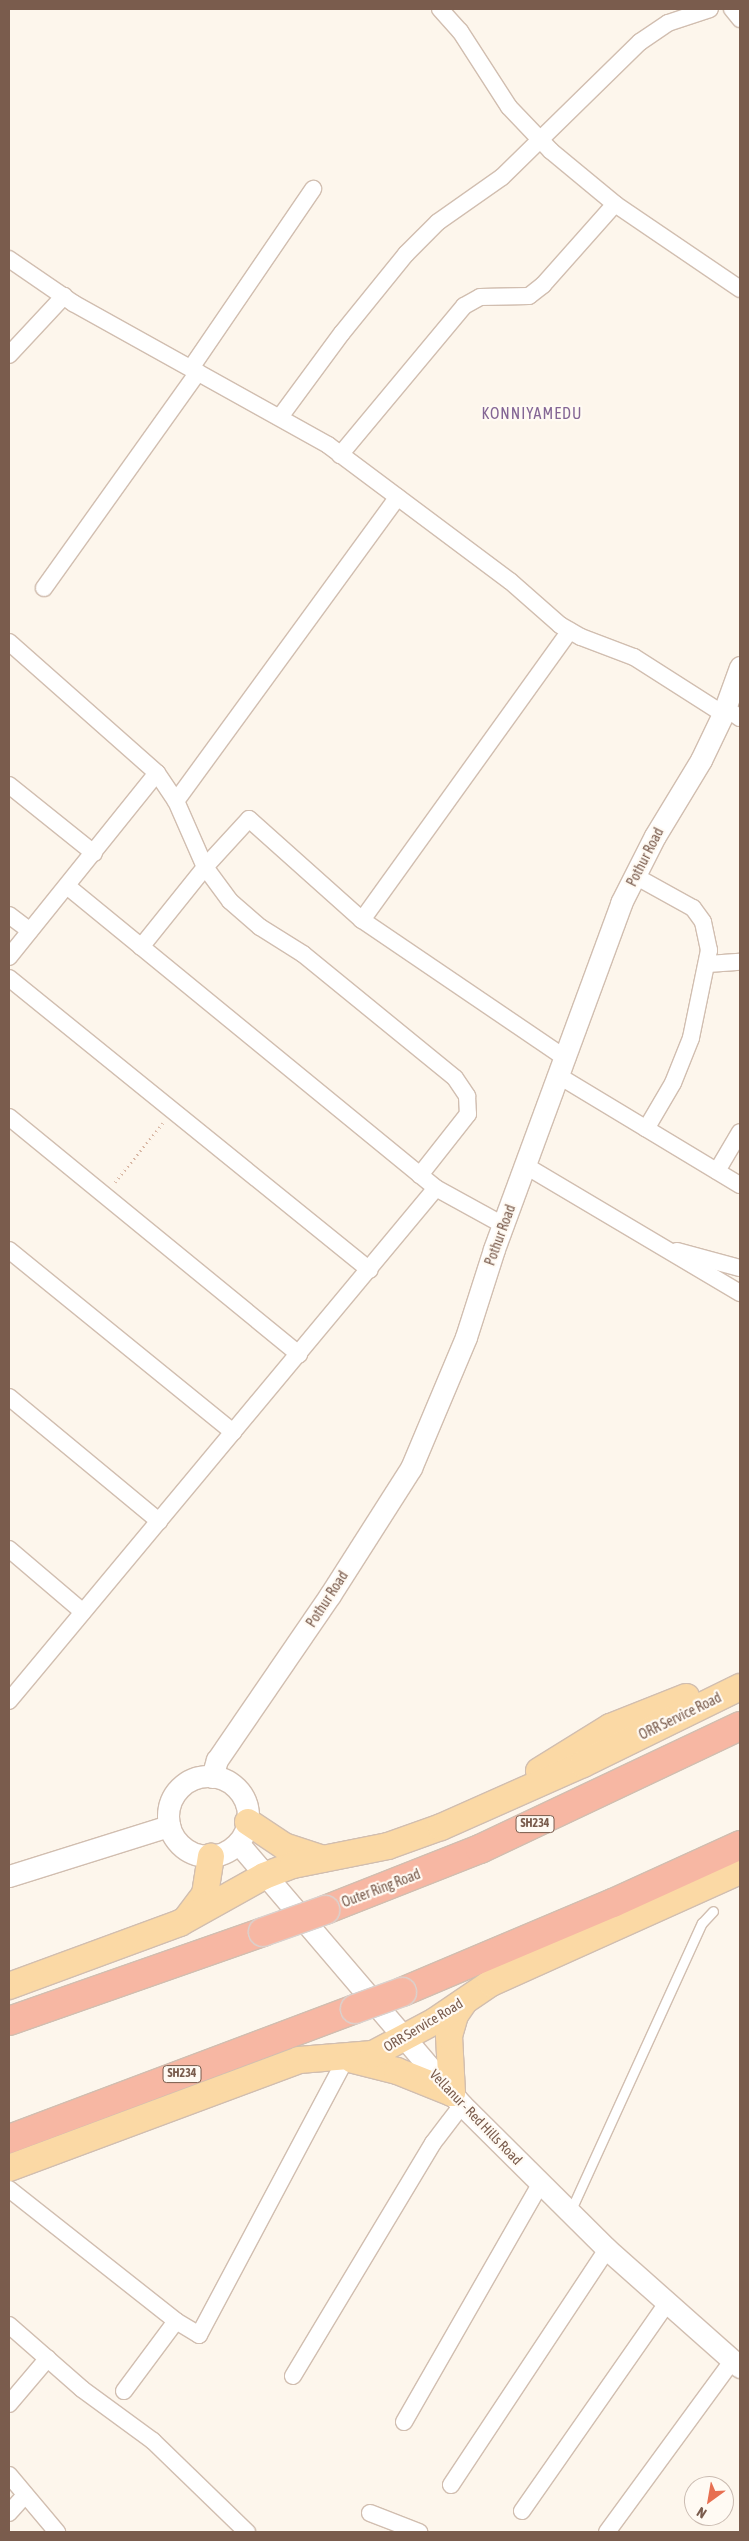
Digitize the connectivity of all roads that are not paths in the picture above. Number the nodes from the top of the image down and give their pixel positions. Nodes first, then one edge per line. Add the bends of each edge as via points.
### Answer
1 (440, 9) edge
2 (710, 9) edge
3 (732, 9) edge
4 (740, 19) edge
5 (542, 140) junction
6 (313, 189) dead end
7 (615, 204) junction
8 (9, 259) edge
9 (740, 289) edge
10 (64, 296) junction
11 (9, 355) edge
12 (194, 370) junction
13 (280, 417) junction
14 (340, 455) junction
15 (398, 497) junction
16 (44, 588) dead end
17 (570, 631) junction
18 (9, 642) edge
19 (740, 667) edge
20 (730, 713) edge
21 (157, 773) junction
22 (9, 785) edge
23 (176, 801) junction
24 (94, 853) junction
25 (205, 867) junction
26 (635, 876) junction
27 (67, 886) junction
28 (9, 915) edge
29 (362, 920) junction
30 (30, 932) junction
31 (141, 947) junction
32 (9, 957) edge
33 (740, 962) edge
34 (708, 964) junction
35 (9, 978) edge
36 (562, 1067) junction
37 (9, 1117) edge
38 (646, 1129) junction
39 (740, 1132) edge
40 (526, 1166) junction
41 (717, 1171) junction
42 (420, 1175) junction
43 (740, 1186) edge
44 (436, 1188) junction
45 (503, 1224) junction
46 (666, 1249) junction
47 (9, 1250) edge
48 (740, 1268) edge
49 (369, 1270) junction
50 (740, 1293) edge
51 (299, 1354) junction
52 (9, 1397) edge
53 (234, 1432) junction
54 (159, 1521) junction
55 (9, 1549) edge
56 (83, 1612) junction
57 (740, 1686) edge
58 (9, 1700) edge
59 (740, 1726) edge
60 (212, 1777) junction
61 (169, 1826) junction
62 (243, 1833) junction
63 (740, 1845) edge
64 (211, 1856) junction
65 (324, 1859) junction
66 (740, 1872) edge
67 (9, 1876) edge
68 (264, 1876) junction
69 (713, 1911) dead end
70 (185, 1920) junction
71 (9, 1986) edge
72 (466, 2000) junction
73 (9, 2021) edge
74 (403, 2038) junction
75 (346, 2058) junction
76 (457, 2099) junction
77 (9, 2139) edge
78 (9, 2168) edge
79 (540, 2185) junction
80 (9, 2188) edge
81 (569, 2213) junction
82 (607, 2249) junction
83 (668, 2302) junction
84 (176, 2321) junction
85 (9, 2325) edge
86 (48, 2358) junction
87 (736, 2363) edge
88 (293, 2376) dead end
89 (124, 2391) dead end
90 (9, 2404) edge
91 (404, 2422) dead end
92 (9, 2475) edge
93 (451, 2485) dead end
94 (25, 2495) junction
95 (522, 2511) dead end
96 (370, 2512) dead end
97 (9, 2513) edge
98 (244, 2531) edge
99 (57, 2532) edge
100 (419, 2532) edge
101 (608, 2532) edge

1 - 5 street via 460,31 509,107
2 - 5 street via 668,23 640,42
3 - 4 street
5 - 7 street
5 - 13 street via 502,176 438,222 406,254
6 - 12 street
7 - 9 street
7 - 14 street via 543,285 529,296 480,297 464,306
8 - 10 street
10 - 11 street
10 - 12 street
12 - 13 street
12 - 16 street
13 - 14 street
14 - 15 street
15 - 17 street via 510,581 533,604
15 - 23 street
17 - 20 street via 634,657
17 - 29 street
18 - 21 street
19 - 20 street, Pothur Road
20 - 26 street, Pothur Road
21 - 23 street
21 - 24 street
22 - 24 street
23 - 25 street
24 - 27 street
25 - 29 street via 249,819
25 - 31 street
25 - 42 street via 219,888 244,914 303,954 455,1078 467,1096 468,1114
26 - 34 street via 694,908 707,933
26 - 36 street, Pothur Road via 621,903
27 - 30 street
27 - 31 street
28 - 30 street
29 - 36 street
30 - 32 street
31 - 42 street
33 - 34 street
34 - 38 street via 691,1038 673,1083
35 - 49 street
36 - 38 street
36 - 40 street, Pothur Road
37 - 51 street
38 - 41 street
39 - 41 street
40 - 45 street, Pothur Road
40 - 46 street
41 - 43 street
42 - 44 street
44 - 45 street
44 - 49 street
45 - 60 street, Pothur Road via 466,1337 411,1468 330,1596 217,1760
46 - 48 street
46 - 50 street
47 - 53 street
49 - 51 street
51 - 53 street
52 - 54 street
53 - 54 street
54 - 56 street
55 - 56 street
56 - 58 street
57 - 65 main road, ORR Service Road via 501,1801 388,1846
59 - 73 highway, Outer Ring Road / SH234, bridge via 489,1845 325,1910
60 - 61 street via 194,1779 178,1790 169,1806
60 - 62 street via 230,1783 242,1796
61 - 64 street via 184,1849
61 - 67 street
62 - 64 street via 226,1852
62 - 65 main road
62 - 68 street, Vellanur - Red Hills Road
63 - 77 highway, SH234, bridge via 604,1907 402,1992
64 - 70 main road via 205,1894
65 - 68 main road, ORR Service Road via 293,1865
66 - 72 main road, ORR Service Road via 524,1966 491,1982
68 - 70 main road, ORR Service Road
68 - 74 street, Vellanur - Red Hills Road
69 - 81 lane via 702,1923
70 - 71 main road, ORR Service Road
72 - 74 main road, ORR Service Road
72 - 76 main road via 455,2015 449,2036
74 - 75 main road, ORR Service Road via 373,2054
74 - 76 street, Vellanur - Red Hills Road
75 - 76 main road via 406,2074
75 - 78 main road, ORR Service Road via 315,2057 280,2066
75 - 84 street via 199,2335
76 - 79 street, Vellanur - Red Hills Road
76 - 88 street
79 - 81 street, Vellanur - Red Hills Road
79 - 91 street
80 - 84 street
81 - 82 street, Vellanur - Red Hills Road
82 - 83 street, Vellanur - Red Hills Road
82 - 93 street
83 - 87 street, Vellanur - Red Hills Road
83 - 95 street
84 - 89 street
85 - 86 street
86 - 90 street
86 - 98 street via 82,2389 153,2441
87 - 101 street
92 - 94 street
94 - 97 street
94 - 99 street
96 - 100 street

